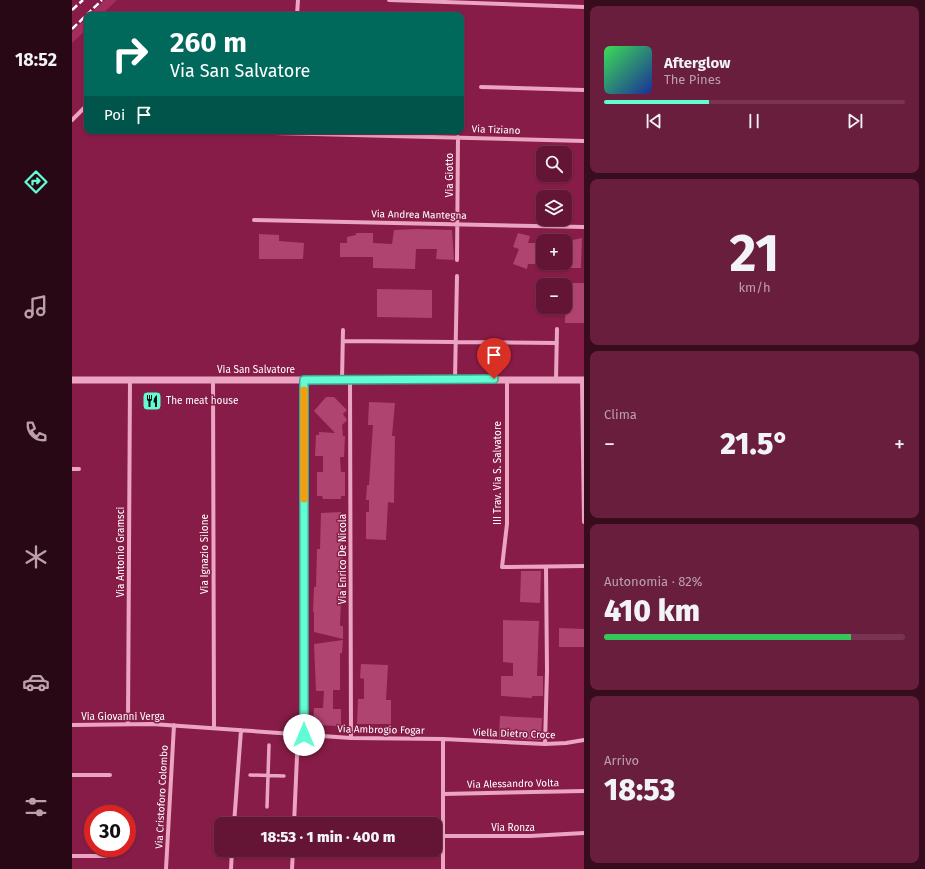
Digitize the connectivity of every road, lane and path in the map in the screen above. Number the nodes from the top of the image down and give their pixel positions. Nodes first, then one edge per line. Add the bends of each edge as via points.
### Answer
1 (298, 0) edge
2 (389, 0) edge
3 (584, 7) edge
4 (297, 12) edge
5 (481, 87) dead end
6 (584, 90) edge
7 (84, 108) edge
8 (72, 120) edge
9 (353, 134) edge
10 (458, 137) junction
11 (584, 141) edge
12 (254, 220) dead end
13 (458, 224) junction
14 (584, 227) edge
15 (457, 260) dead end
16 (457, 276) dead end
17 (557, 329) dead end
18 (343, 330) dead end
19 (343, 341) junction
20 (455, 342) junction
21 (557, 343) junction
22 (455, 379) junction
23 (507, 379) junction
24 (72, 380) edge
25 (130, 380) junction
26 (213, 380) junction
27 (304, 380) junction
28 (342, 380) junction
29 (350, 380) junction
30 (556, 380) junction
31 (583, 380) edge
32 (72, 469) edge
33 (79, 469) dead end
34 (584, 522) edge
35 (584, 566) edge
36 (546, 567) junction
37 (128, 724) junction
38 (72, 725) edge
39 (174, 725) junction
40 (214, 728) junction
41 (241, 730) junction
42 (298, 734) junction
43 (304, 735) junction
44 (351, 738) junction
45 (443, 739) junction
46 (584, 740) edge
47 (545, 744) junction
48 (269, 745) dead end
49 (72, 775) edge
50 (110, 775) dead end
51 (250, 775) dead end
52 (268, 776) junction
53 (284, 776) dead end
54 (584, 791) edge
55 (443, 794) junction
56 (267, 806) dead end
57 (235, 817) edge
58 (294, 817) edge
59 (584, 834) edge
60 (443, 836) junction
61 (72, 856) edge
62 (84, 856) edge
63 (232, 857) edge
64 (293, 857) edge
65 (166, 869) edge
66 (231, 869) edge
67 (292, 869) edge
68 (443, 869) edge

1 - 4 street
2 - 3 street
5 - 6 street
7 - 8 street
9 - 10 street, Via Tiziano
10 - 11 street, Via Tiziano
10 - 13 street, Via Giotto
12 - 13 street, Via Andrea Mantegna
13 - 14 street, Via Andrea Mantegna
13 - 15 street, Via Giotto
16 - 20 street
17 - 21 street
18 - 19 street
19 - 20 street
19 - 28 street
20 - 21 street
20 - 22 street
21 - 30 street
22 - 23 street, Via San Salvatore
22 - 29 street, Via San Salvatore
23 - 30 street, Via San Salvatore
23 - 36 street, III Trav. Via S. Salvatore via 507,524 502,567
24 - 25 street, Via San Salvatore
25 - 26 street, Via San Salvatore
25 - 37 street, Via Antonio Gramsci
26 - 27 street, Via San Salvatore
26 - 40 street, Via Ignazio Silone
27 - 28 street, Via San Salvatore
27 - 43 street
28 - 29 street, Via San Salvatore
29 - 44 street, Via Enrico De Nicola
30 - 31 street, Via San Salvatore
31 - 34 street
32 - 33 street
35 - 36 street
36 - 47 street
37 - 38 street, Via Giovanni Verga
37 - 39 street, Via Giovanni Verga
39 - 40 street, Via Ambrogio Fogar
39 - 65 street, Via Cristoforo Colombo
40 - 41 street, Via Ambrogio Fogar
41 - 42 street, Via Ambrogio Fogar
41 - 57 street
42 - 43 street, Via Ambrogio Fogar
42 - 58 street
43 - 44 street, Via Ambrogio Fogar
44 - 45 street, Via Ambrogio Fogar
45 - 47 street, Viella Dietro Croce
45 - 55 street
46 - 47 street, Viella Dietro Croce
48 - 52 street
49 - 50 street
51 - 52 street
52 - 53 street
52 - 56 street
54 - 55 street, Via Alessandro Volta
55 - 60 street
59 - 60 street, Via Ronza
60 - 68 street
61 - 62 street
63 - 66 street
64 - 67 street

